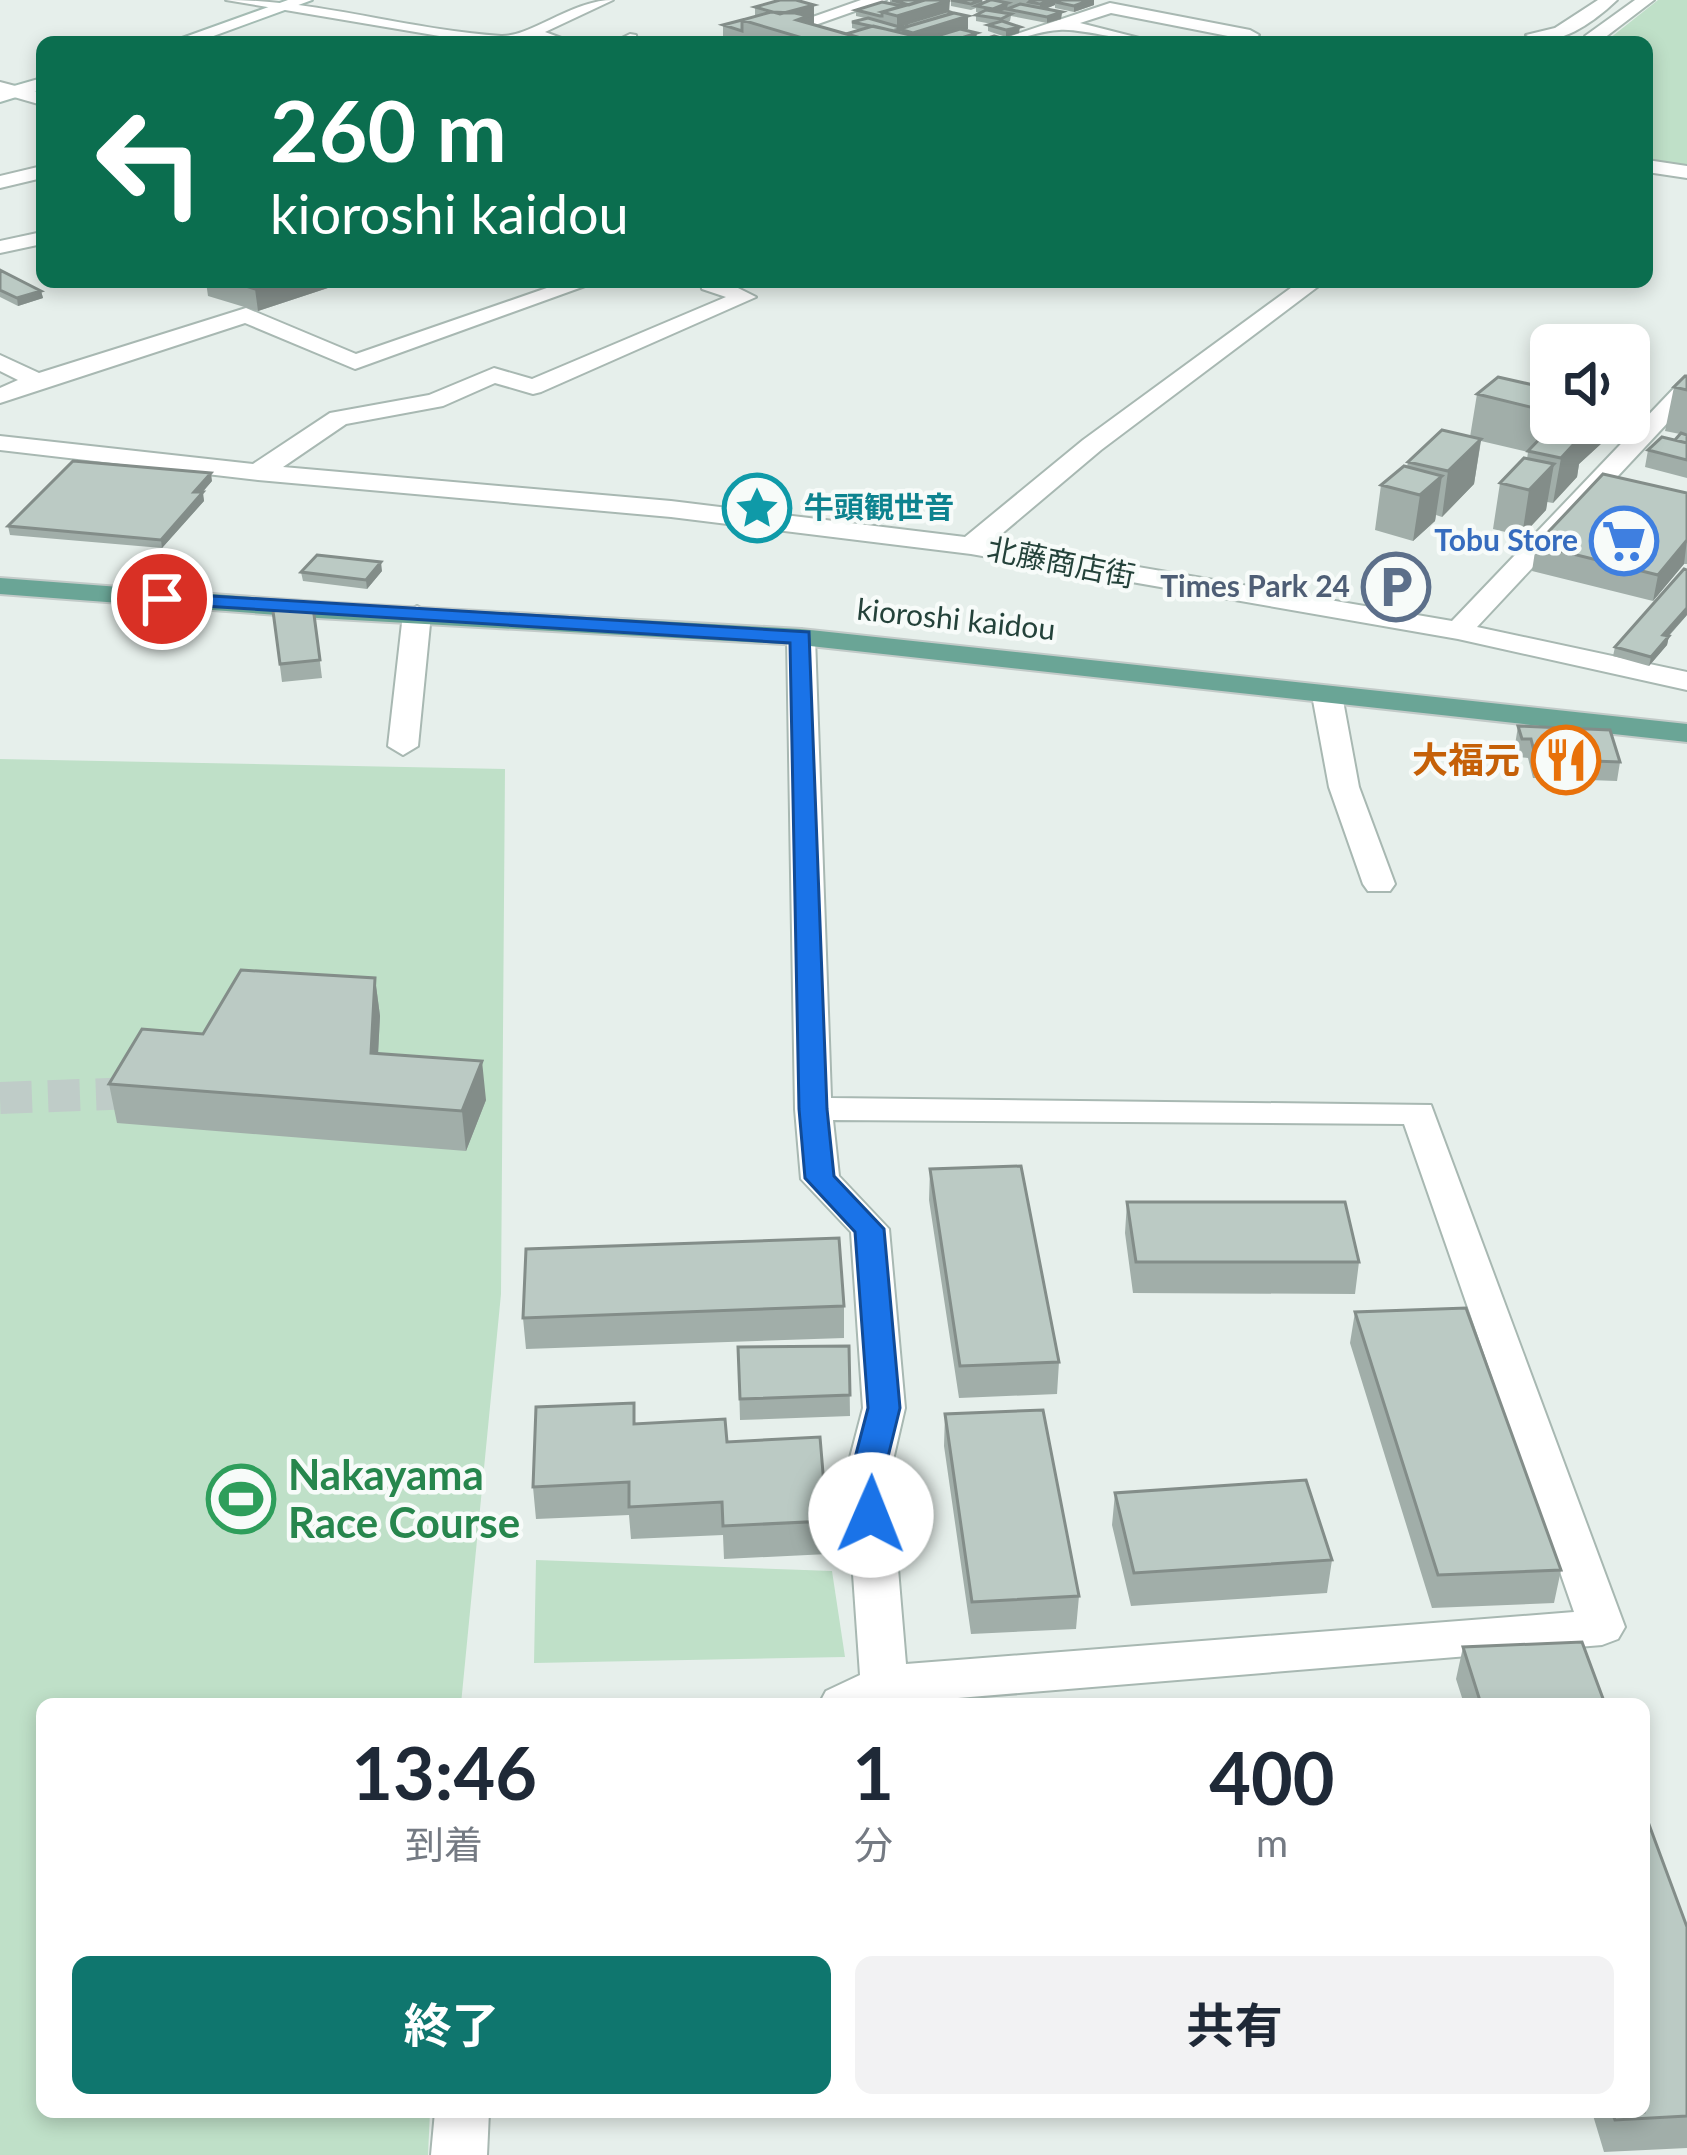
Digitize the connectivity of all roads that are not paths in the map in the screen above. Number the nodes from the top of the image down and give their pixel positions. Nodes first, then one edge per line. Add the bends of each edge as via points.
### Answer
1 (234, 0) edge
2 (304, 0) edge
3 (381, 0) edge
4 (605, 0) edge
5 (878, 0) edge
6 (1609, 0) edge
7 (1646, 0) edge
8 (281, 9) junction
9 (338, 18) junction
10 (1065, 25) junction
11 (528, 34) junction
12 (1535, 35) dead end
13 (198, 36) edge
14 (466, 36) edge
15 (523, 36) edge
16 (537, 36) edge
17 (768, 36) edge
18 (1024, 36) edge
19 (1117, 36) edge
20 (1248, 36) edge
21 (1595, 36) edge
22 (36, 84) edge
23 (5, 91) edge
24 (36, 98) edge
25 (1653, 167) edge
26 (1687, 172) edge
27 (36, 173) edge
28 (0, 182) edge
29 (36, 239) edge
30 (0, 248) edge
31 (568, 288) edge
32 (721, 288) edge
33 (1305, 288) edge
34 (0, 362) edge
35 (37, 381) junction
36 (1687, 388) edge
37 (0, 396) edge
38 (0, 443) edge
39 (258, 472) junction
40 (971, 546) junction
41 (0, 586) edge
42 (417, 614) junction
43 (1458, 631) junction
44 (801, 637) junction
45 (1687, 681) edge
46 (1327, 695) junction
47 (1687, 733) edge
48 (403, 746) dead end
49 (1379, 884) dead end
50 (813, 1109) junction
51 (864, 1694) edge
52 (462, 2118) edge
53 (459, 2155) edge

1 - 8 street
2 - 8 street
3 - 9 street
4 - 11 street
5 - 17 street
6 - 12 street via 1559,34
7 - 21 street
8 - 9 street
8 - 13 street
9 - 14 street
10 - 18 street
10 - 19 street
10 - 20 street via 1110,8
11 - 15 street
11 - 16 street
22 - 23 street
23 - 24 street
25 - 26 street
27 - 28 street
29 - 30 street
31 - 35 street via 355,362 246,315
32 - 39 street via 745,297 532,387 494,375 435,401 339,418
33 - 40 street via 1091,445
34 - 35 street
35 - 37 street
36 - 43 street
38 - 39 street, 北藤商店街
39 - 40 street, 北藤商店街
40 - 43 street, 北藤商店街
41 - 42 main road, kioroshi kaidou
42 - 44 main road, kioroshi kaidou
42 - 48 street
43 - 45 street, 北藤商店街
44 - 46 main road, kioroshi kaidou
44 - 50 street
46 - 47 main road, kioroshi kaidou
46 - 49 street via 1344,787
50 - 51 street via 820,1178 870,1229 884,1408 868,1473
50 - 51 street via 1418,1114 1602,1627
52 - 53 street

